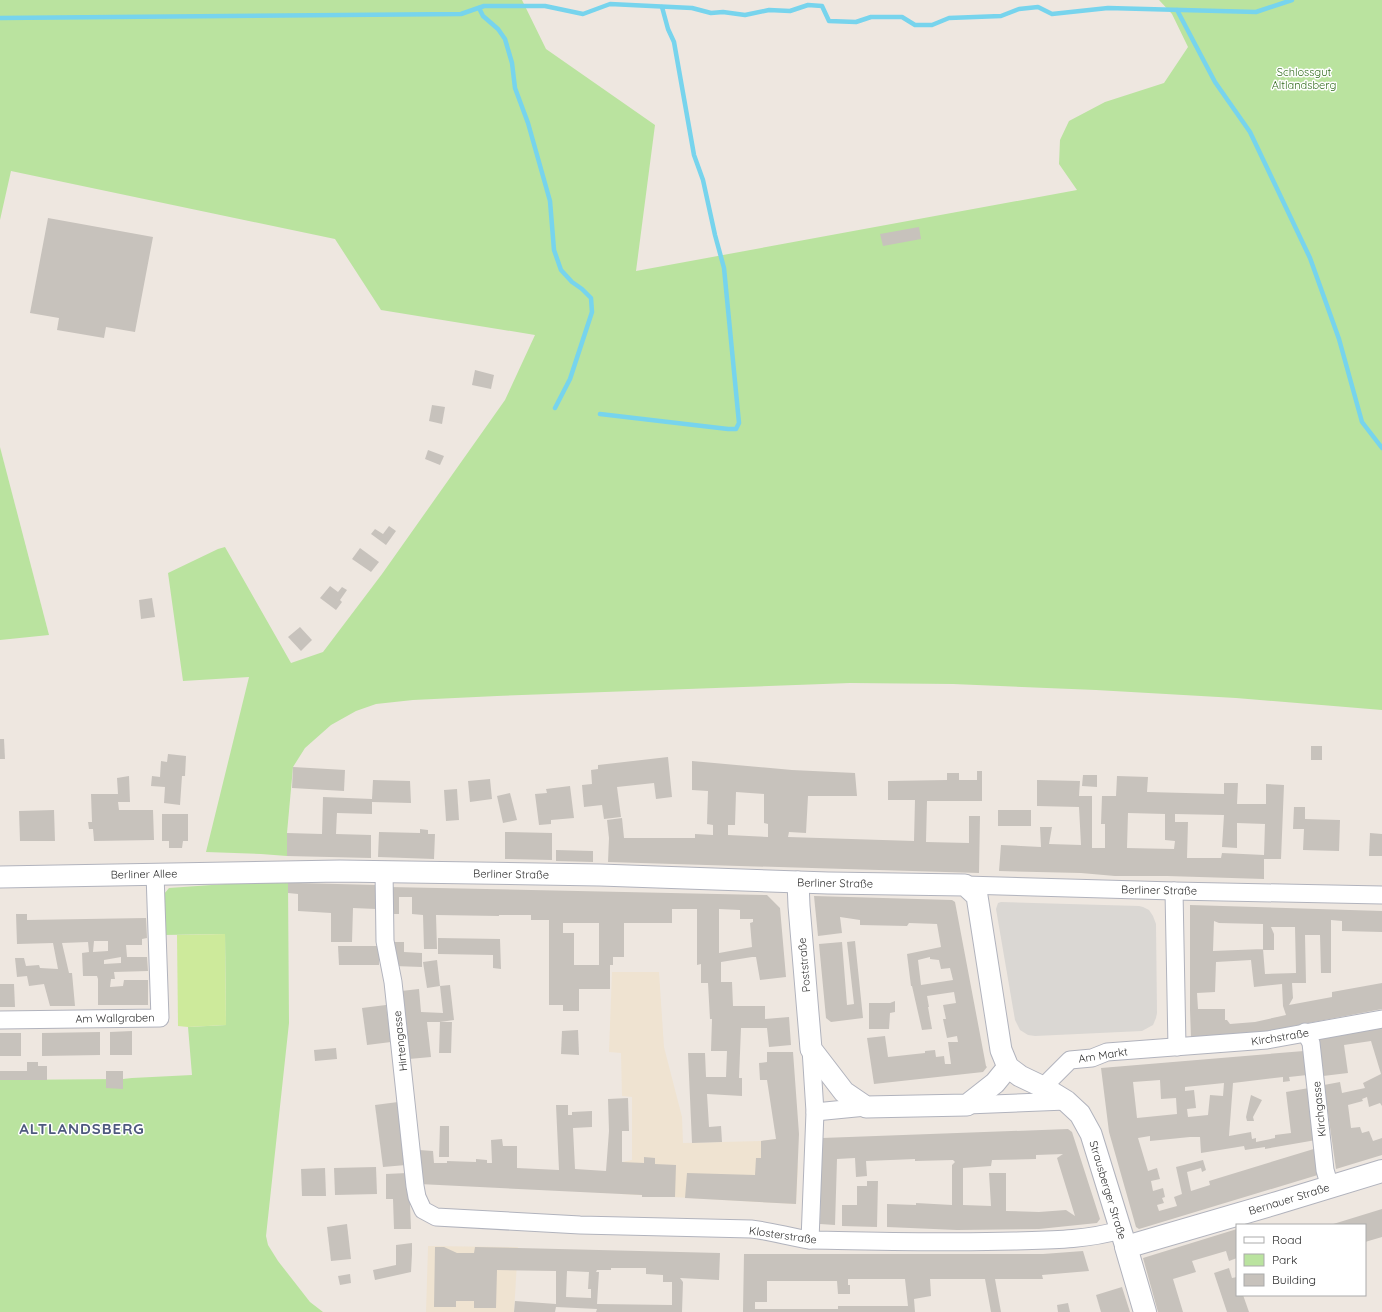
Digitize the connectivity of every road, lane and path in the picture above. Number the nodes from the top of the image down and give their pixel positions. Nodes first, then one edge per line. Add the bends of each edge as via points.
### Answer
1 (288, 871) joint
2 (384, 871) junction
3 (155, 874) junction
4 (0, 877) edge
5 (798, 882) junction
6 (965, 885) junction
7 (1174, 891) junction
8 (1382, 895) edge
9 (1382, 1019) edge
10 (0, 1020) edge
11 (1305, 1032) junction
12 (1177, 1047) junction
13 (811, 1049) junction
14 (1008, 1067) junction
15 (1043, 1087) junction
16 (1066, 1101) junction
17 (967, 1105) junction
18 (866, 1107) junction
19 (815, 1112) junction
20 (1382, 1170) edge
21 (1330, 1187) junction
22 (423, 1210) joint
23 (1123, 1238) junction
24 (810, 1240) junction
25 (1145, 1312) edge

1 - 2 street, Berliner Straße
1 - 3 street, Berliner Allee
2 - 5 street, Berliner Straße
2 - 22 street, Hirtengasse via 385,941 393,982 415,1186
3 - 4 street, Berliner Allee
3 - 10 street, Am Wallgraben via 160,1018
5 - 6 street, Berliner Straße
5 - 13 street, Poststraße
6 - 7 street, Berliner Straße
6 - 14 street via 977,896 1001,1050
7 - 8 street, Berliner Straße
7 - 12 street
9 - 11 street, Kirchstraße
11 - 12 street, Kirchstraße via 1267,1040
11 - 21 street, Kirchgasse via 1311,1043 1325,1170
12 - 15 street, Am Markt via 1107,1052 1092,1058 1070,1060
13 - 18 street via 844,1092
13 - 19 street, Poststraße
14 - 15 street
14 - 17 street via 994,1083
15 - 16 street, Strausberger Straße
16 - 17 street
16 - 23 street, Strausberger Straße via 1080,1114 1091,1134
17 - 18 street
18 - 19 street
19 - 24 street, Poststraße
20 - 21 main road, Bernauer Straße
21 - 23 main road, Bernauer Straße
22 - 24 street, Klosterstraße via 436,1217 580,1225 756,1230
23 - 24 street, Klosterstraße via 1105,1234 1037,1241 966,1243
23 - 25 main road, Strausberger Straße

